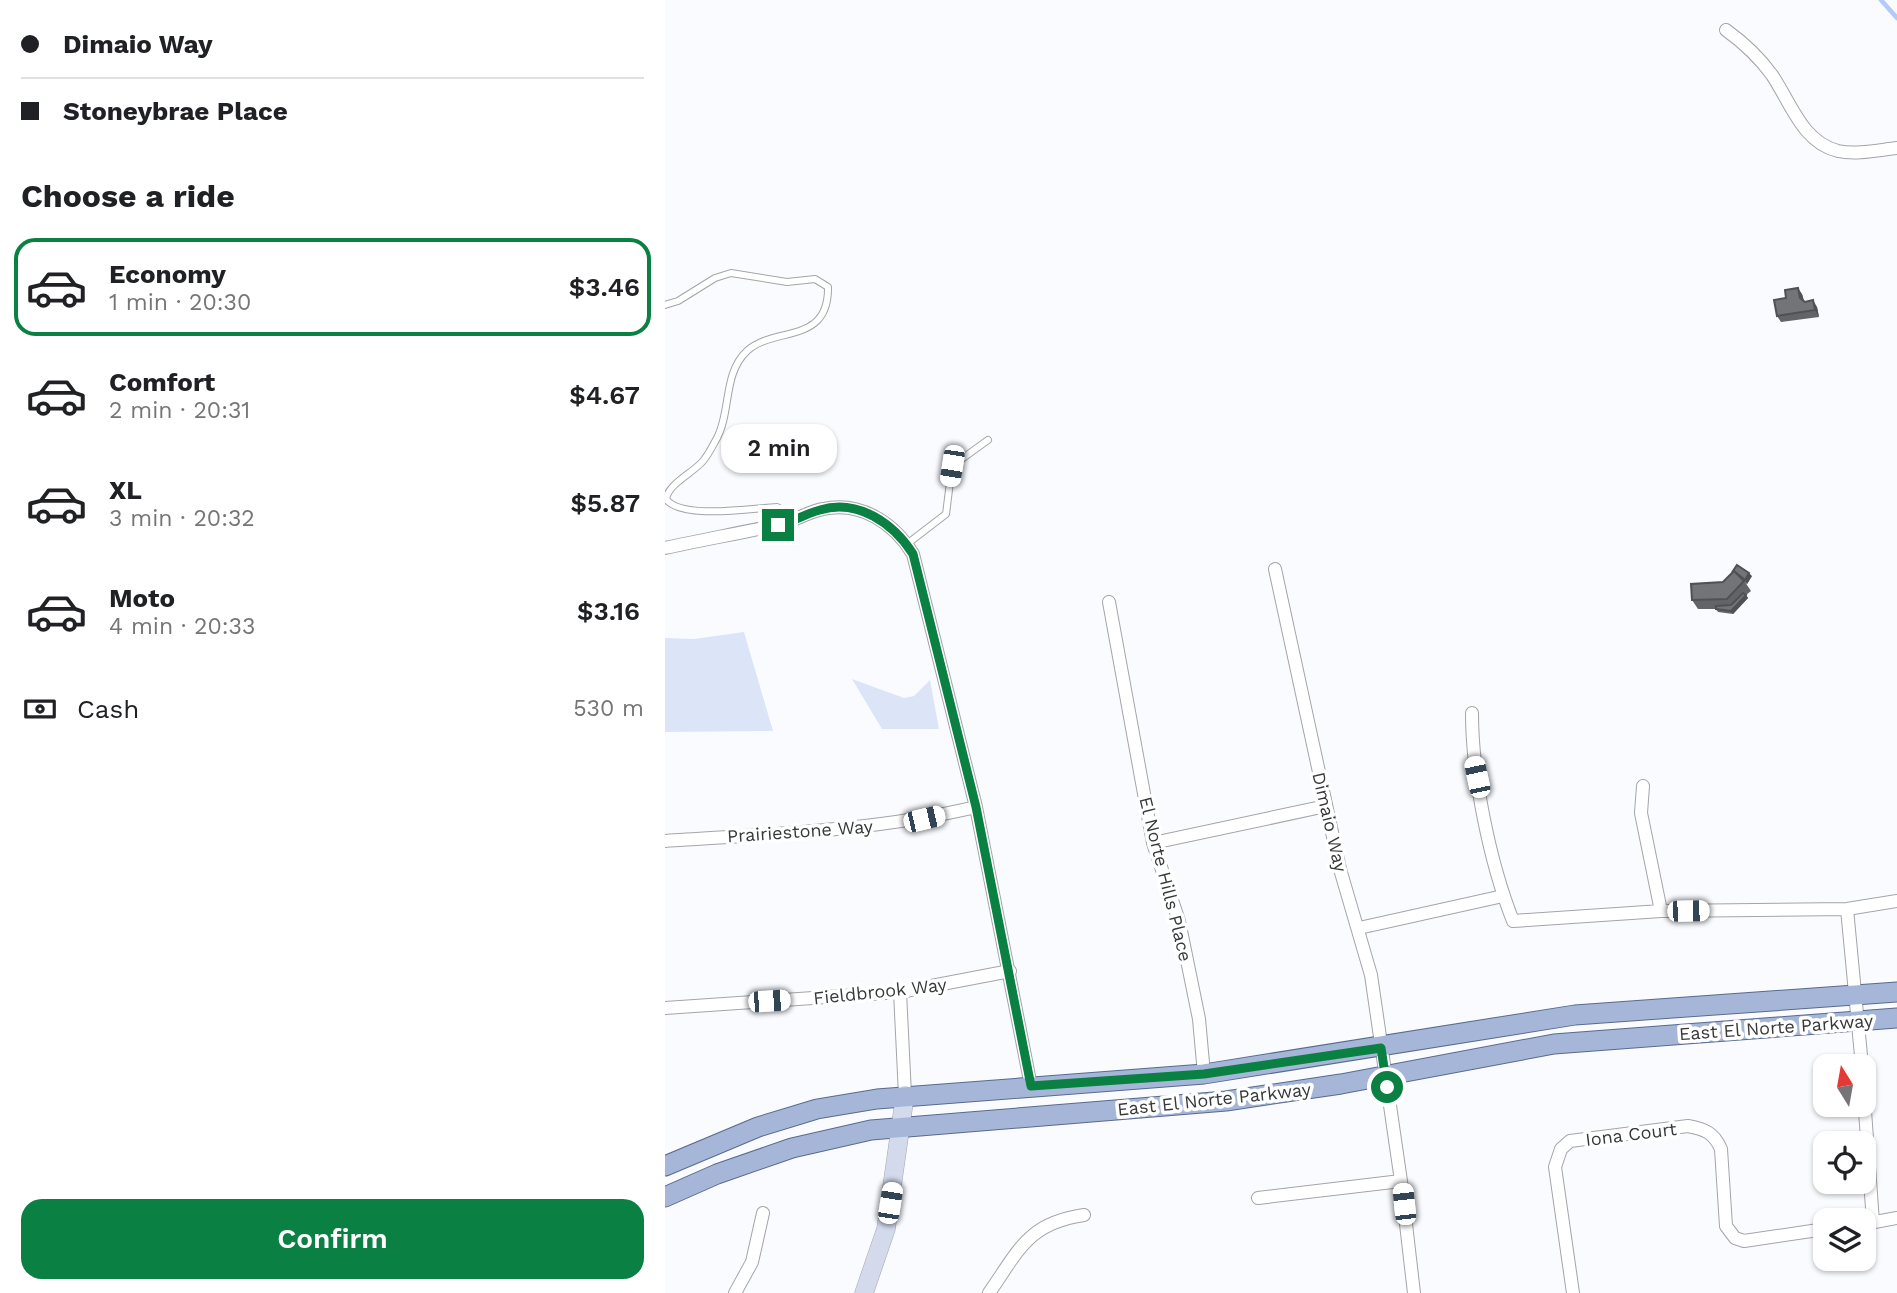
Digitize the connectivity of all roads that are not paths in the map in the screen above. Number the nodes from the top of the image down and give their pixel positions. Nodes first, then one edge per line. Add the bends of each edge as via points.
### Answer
1 (1726, 30) dead end
2 (1897, 148) edge
3 (665, 305) edge
4 (988, 440) dead end
5 (789, 522) junction
6 (907, 544) junction
7 (665, 548) edge
8 (1275, 569) dead end
9 (1109, 601) dead end
10 (1472, 713) dead end
11 (1643, 786) dead end
12 (1326, 806) junction
13 (976, 807) junction
14 (665, 841) edge
15 (1153, 843) junction
16 (1503, 896) junction
17 (1897, 901) edge
18 (1847, 909) junction
19 (1661, 911) junction
20 (1359, 928) junction
21 (1010, 971) junction
22 (899, 992) junction
23 (1897, 992) edge
24 (1856, 996) junction
25 (665, 1008) edge
26 (1897, 1018) edge
27 (1858, 1022) junction
28 (1381, 1048) junction
29 (1860, 1054) edge
30 (1204, 1074) junction
31 (1384, 1075) junction
32 (1031, 1086) junction
33 (905, 1095) junction
34 (1865, 1117) edge
35 (902, 1127) junction
36 (665, 1166) edge
37 (1401, 1181) junction
38 (665, 1198) edge
39 (1258, 1198) dead end
40 (1868, 1208) edge
41 (763, 1213) dead end
42 (1084, 1215) dead end
43 (1897, 1218) edge
44 (1876, 1222) edge
45 (1813, 1231) edge
46 (735, 1293) edge
47 (864, 1293) edge
48 (989, 1293) edge
49 (1414, 1293) edge
50 (1573, 1293) edge

1 - 2 street via 1757,57 1805,130 1820,144 1840,151
3 - 5 lane via 731,273 787,282 815,279 828,287 824,307 811,327 757,344 744,354 731,381 720,434 705,459 666,499 671,505 696,510 777,507
4 - 6 lane via 952,466 946,514
5 - 6 street via 823,509 857,509 891,527
5 - 7 street
6 - 13 street
8 - 12 street, Dimaio Way
9 - 15 street, El Norte Hills Place
10 - 16 street via 1472,753
11 - 19 street via 1641,813
12 - 15 street
12 - 20 street, Dimaio Way
13 - 14 street, Prairiestone Way via 865,827
13 - 21 street
15 - 30 street, El Norte Hills Place via 1179,921 1199,1019
16 - 19 street via 1513,921
16 - 20 street
17 - 18 street
18 - 19 street
18 - 24 street
20 - 28 street, Dimaio Way
21 - 22 street, Fieldbrook Way
21 - 32 street
22 - 25 street, Fieldbrook Way
22 - 33 street
23 - 24 main road, East El Norte Parkway
24 - 27 street
24 - 28 main road, East El Norte Parkway via 1575,1015
26 - 27 main road, East El Norte Parkway
27 - 29 street
27 - 31 main road, East El Norte Parkway via 1554,1044
28 - 30 main road, East El Norte Parkway
28 - 31 street, Dimaio Way
30 - 32 main road, East El Norte Parkway
31 - 35 main road, East El Norte Parkway via 1226,1101
31 - 37 street, Dimaio Way
32 - 33 main road, East El Norte Parkway
33 - 35 main road
33 - 36 main road, East El Norte Parkway via 817,1109 758,1126
34 - 40 street
35 - 38 main road, East El Norte Parkway via 792,1148
35 - 47 main road via 886,1229
37 - 39 street
37 - 49 street, Dimaio Way
41 - 46 street via 752,1262
42 - 48 street via 1043,1226 1024,1242
43 - 44 street
45 - 50 street, Iona Court via 1745,1241 1735,1238 1725,1226 1721,1149 1716,1138 1703,1129 1688,1126 1570,1141 1561,1149 1555,1167

